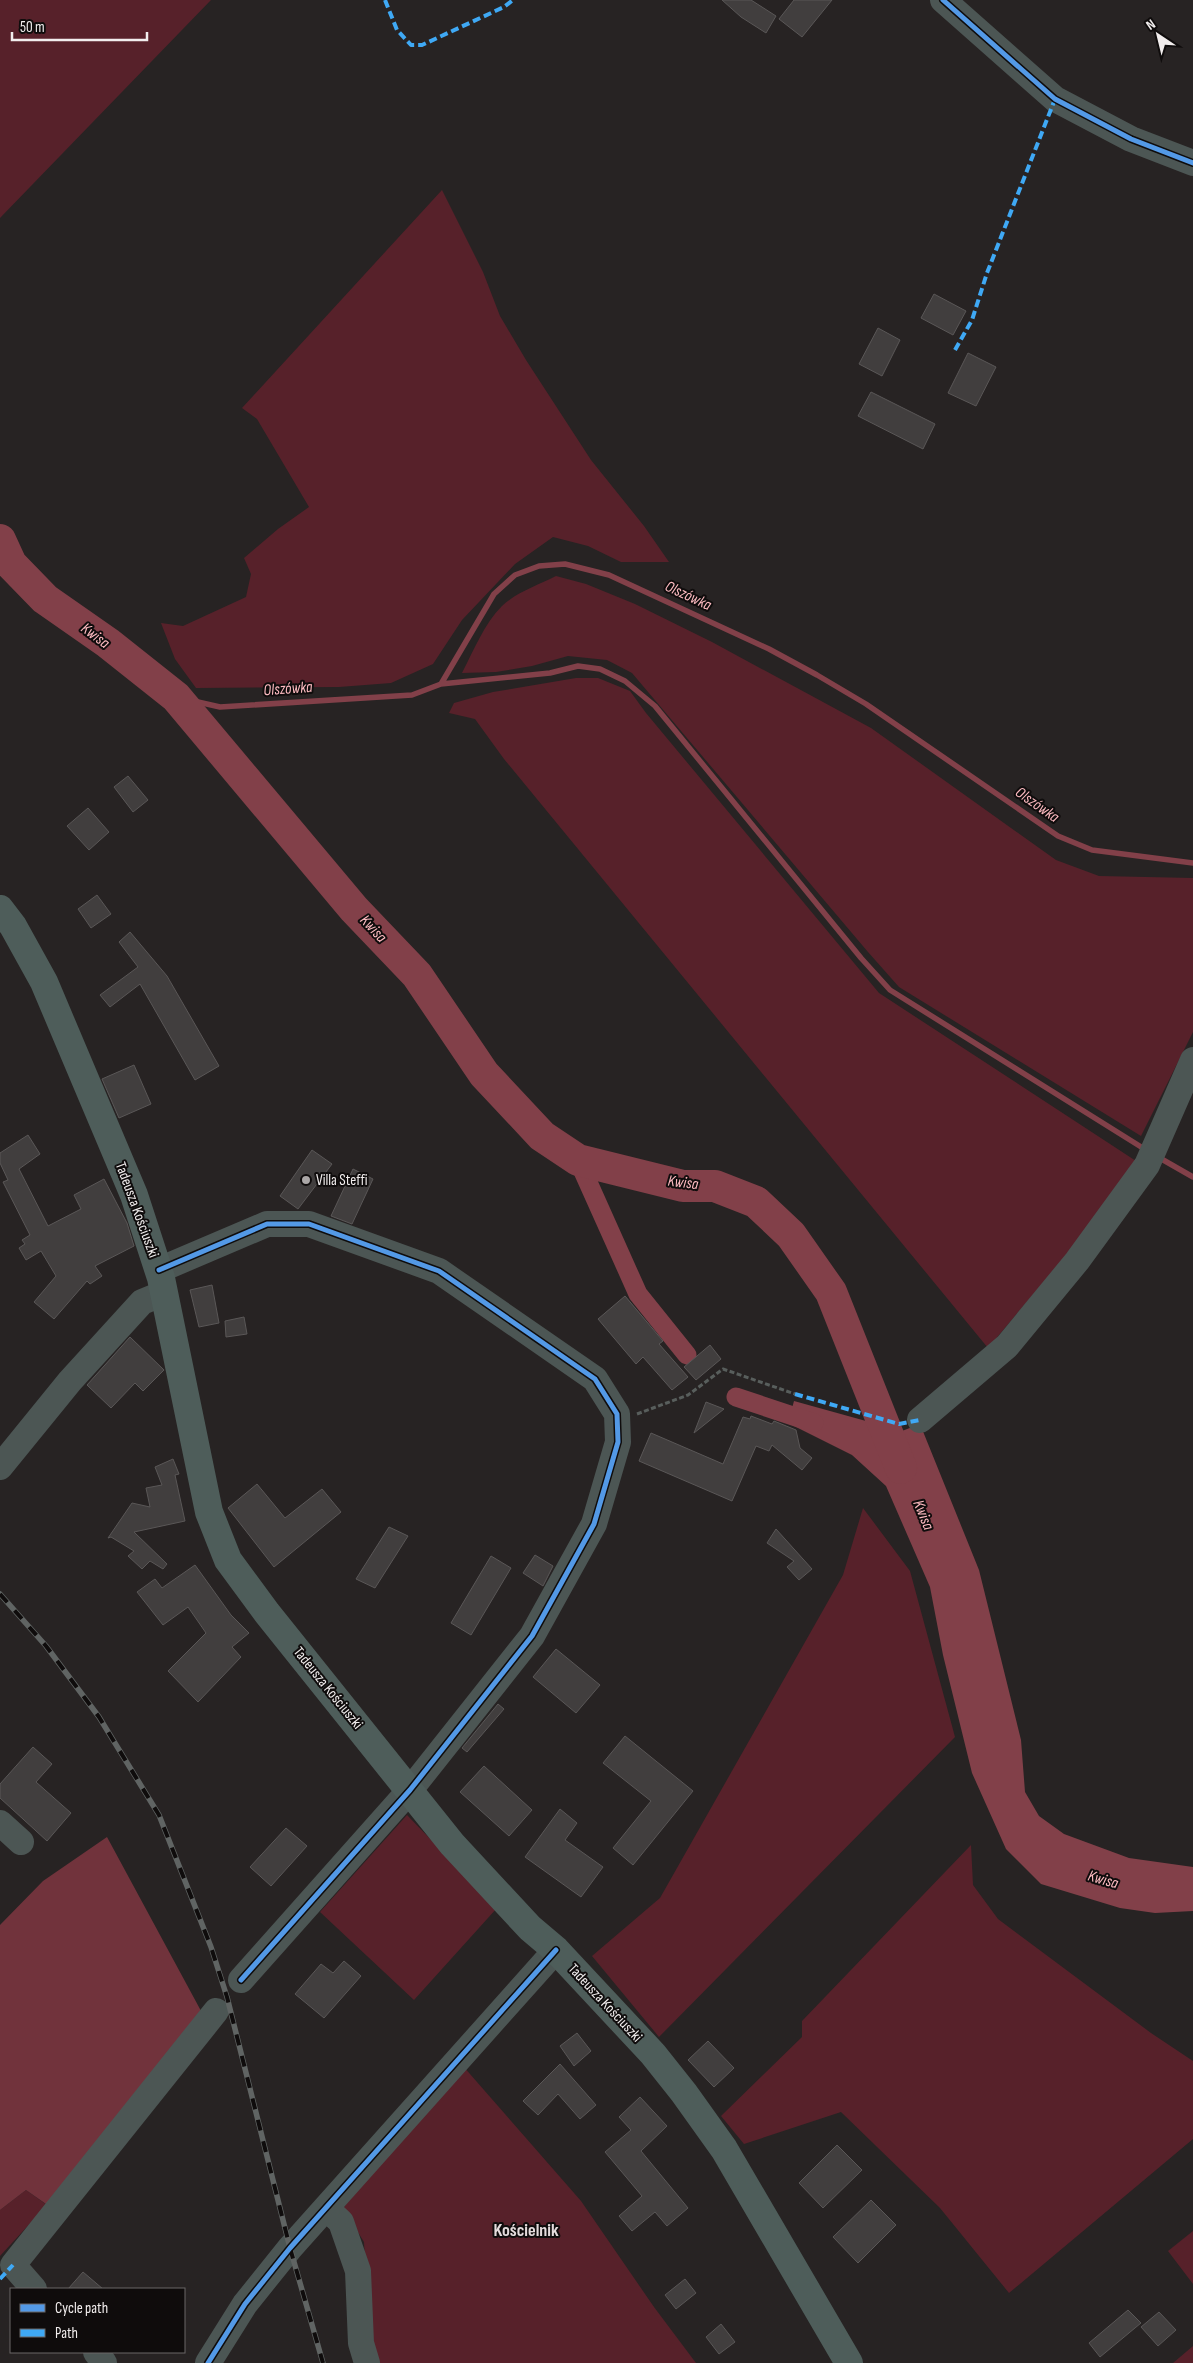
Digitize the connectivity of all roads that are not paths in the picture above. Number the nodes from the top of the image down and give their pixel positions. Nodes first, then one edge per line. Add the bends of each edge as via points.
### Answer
1 (943, 0) edge
2 (1193, 163) edge
3 (0, 908) edge
4 (1193, 1060) edge
5 (162, 1281) junction
6 (920, 1420) dead end
7 (0, 1467) edge
8 (410, 1790) junction
9 (0, 1823) edge
10 (22, 1842) dead end
11 (556, 1950) junction
12 (241, 1980) dead end
13 (216, 2011) dead end
14 (326, 2208) junction
15 (33, 2288) edge
16 (208, 2363) edge
17 (367, 2363) edge
18 (849, 2363) edge

1 - 2 street via 1055,99 1131,139
3 - 5 main road, Tadeusza Kościuszki via 48,991 134,1195
4 - 6 street via 1152,1154 1076,1261 1007,1346
5 - 7 street via 70,1380
5 - 8 main road, Tadeusza Kościuszki via 209,1512 228,1560
5 - 8 street via 266,1224 310,1224 439,1272 595,1379 617,1414 618,1442 594,1524 532,1636
8 - 11 main road, Tadeusza Kościuszki via 452,1844 530,1928
8 - 12 street
9 - 10 street
11 - 14 street
11 - 18 main road, Tadeusza Kościuszki via 653,2054 707,2125
13 - 15 street via 13,2265
14 - 16 street via 245,2304
14 - 17 street via 341,2222 358,2271 361,2343

